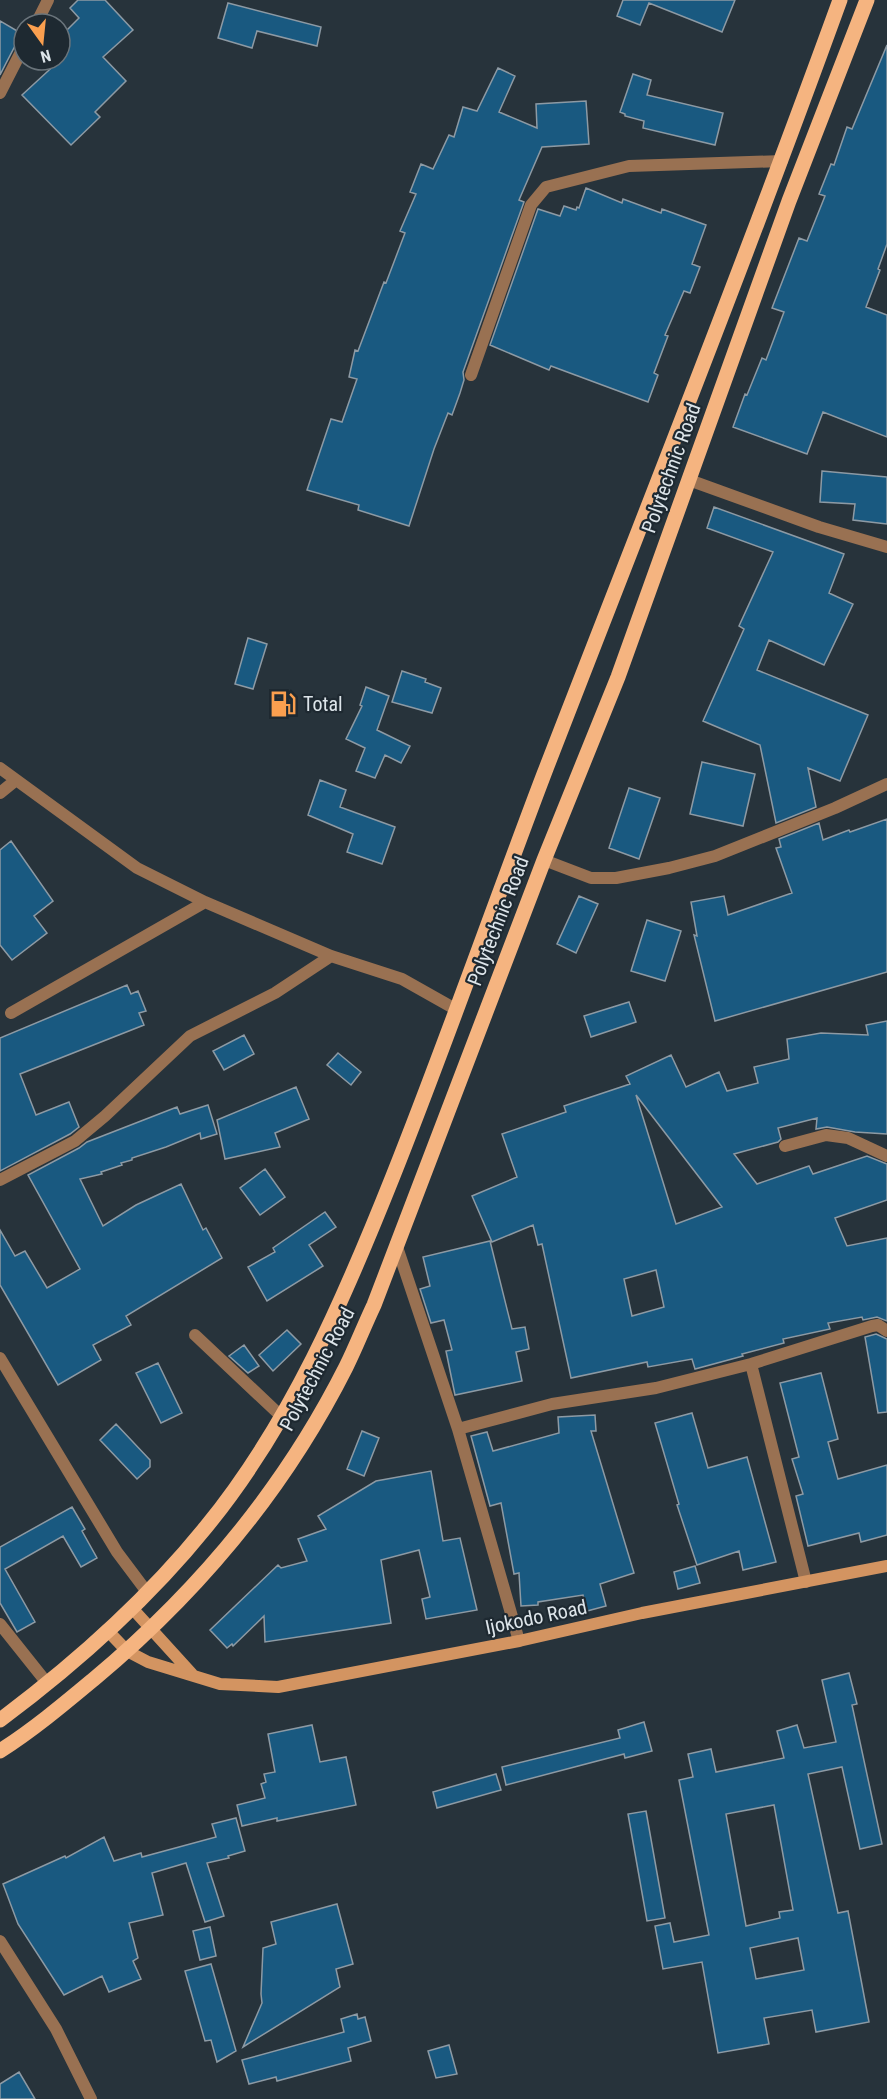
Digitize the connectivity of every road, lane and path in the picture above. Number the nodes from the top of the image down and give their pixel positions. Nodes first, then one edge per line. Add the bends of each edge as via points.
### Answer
1 (840, 0) edge
2 (867, 0) edge
3 (12, 70) edge
4 (0, 93) edge
5 (782, 161) junction
6 (471, 375) dead end
7 (689, 480) junction
8 (887, 546) edge
9 (0, 768) edge
10 (16, 780) junction
11 (887, 784) edge
12 (0, 793) edge
13 (544, 860) junction
14 (205, 902) junction
15 (331, 956) junction
16 (457, 1010) junction
17 (12, 1013) dead end
18 (785, 1146) dead end
19 (887, 1156) edge
20 (0, 1180) edge
21 (396, 1243) junction
22 (887, 1331) edge
23 (195, 1335) dead end
24 (0, 1358) edge
25 (751, 1364) junction
26 (281, 1416) junction
27 (458, 1429) junction
28 (887, 1566) edge
29 (806, 1582) junction
30 (147, 1592) junction
31 (132, 1608) junction
32 (0, 1624) edge
33 (151, 1628) junction
34 (107, 1630) junction
35 (519, 1641) junction
36 (128, 1651) junction
37 (193, 1675) junction
38 (47, 1683) junction
39 (0, 1720) edge
40 (0, 1751) edge
41 (0, 1941) edge
42 (91, 2099) edge

1 - 5 main road, Polytechnic Road
2 - 7 main road, Polytechnic Road via 789,201
3 - 4 street
5 - 6 street via 629,166 546,187 531,205
5 - 16 main road, Polytechnic Road
7 - 8 street via 819,527
7 - 13 main road, Polytechnic Road via 618,676
9 - 10 street
10 - 12 street
10 - 14 street via 137,868
11 - 13 street via 715,856 669,868 616,878 591,878
13 - 21 main road, Polytechnic Road
14 - 15 street
14 - 17 street
15 - 16 street via 402,979
15 - 20 street via 275,993 190,1036 75,1141
16 - 26 main road, Polytechnic Road via 352,1277 310,1366
18 - 19 street via 826,1135 848,1138
21 - 27 street
21 - 33 main road, Polytechnic Road via 347,1366 273,1489 225,1549
22 - 25 street via 872,1326
23 - 26 street
24 - 30 street via 117,1552
25 - 27 street via 656,1388 552,1404
25 - 29 street
26 - 30 main road, Polytechnic Road via 218,1511
27 - 35 street
28 - 29 main road, Ijokodo Road
29 - 35 main road, Ijokodo Road
30 - 31 main road, Polytechnic Road
31 - 33 main road
31 - 34 main road, Polytechnic Road
32 - 38 street
33 - 36 main road, Polytechnic Road
33 - 37 main road
34 - 36 main road, Ijokodo Road
34 - 38 main road, Polytechnic Road
35 - 37 main road, Ijokodo Road via 278,1687 220,1684
36 - 37 main road, Ijokodo Road via 148,1662
36 - 40 main road, Polytechnic Road
38 - 39 main road, Polytechnic Road
41 - 42 street via 56,2030

